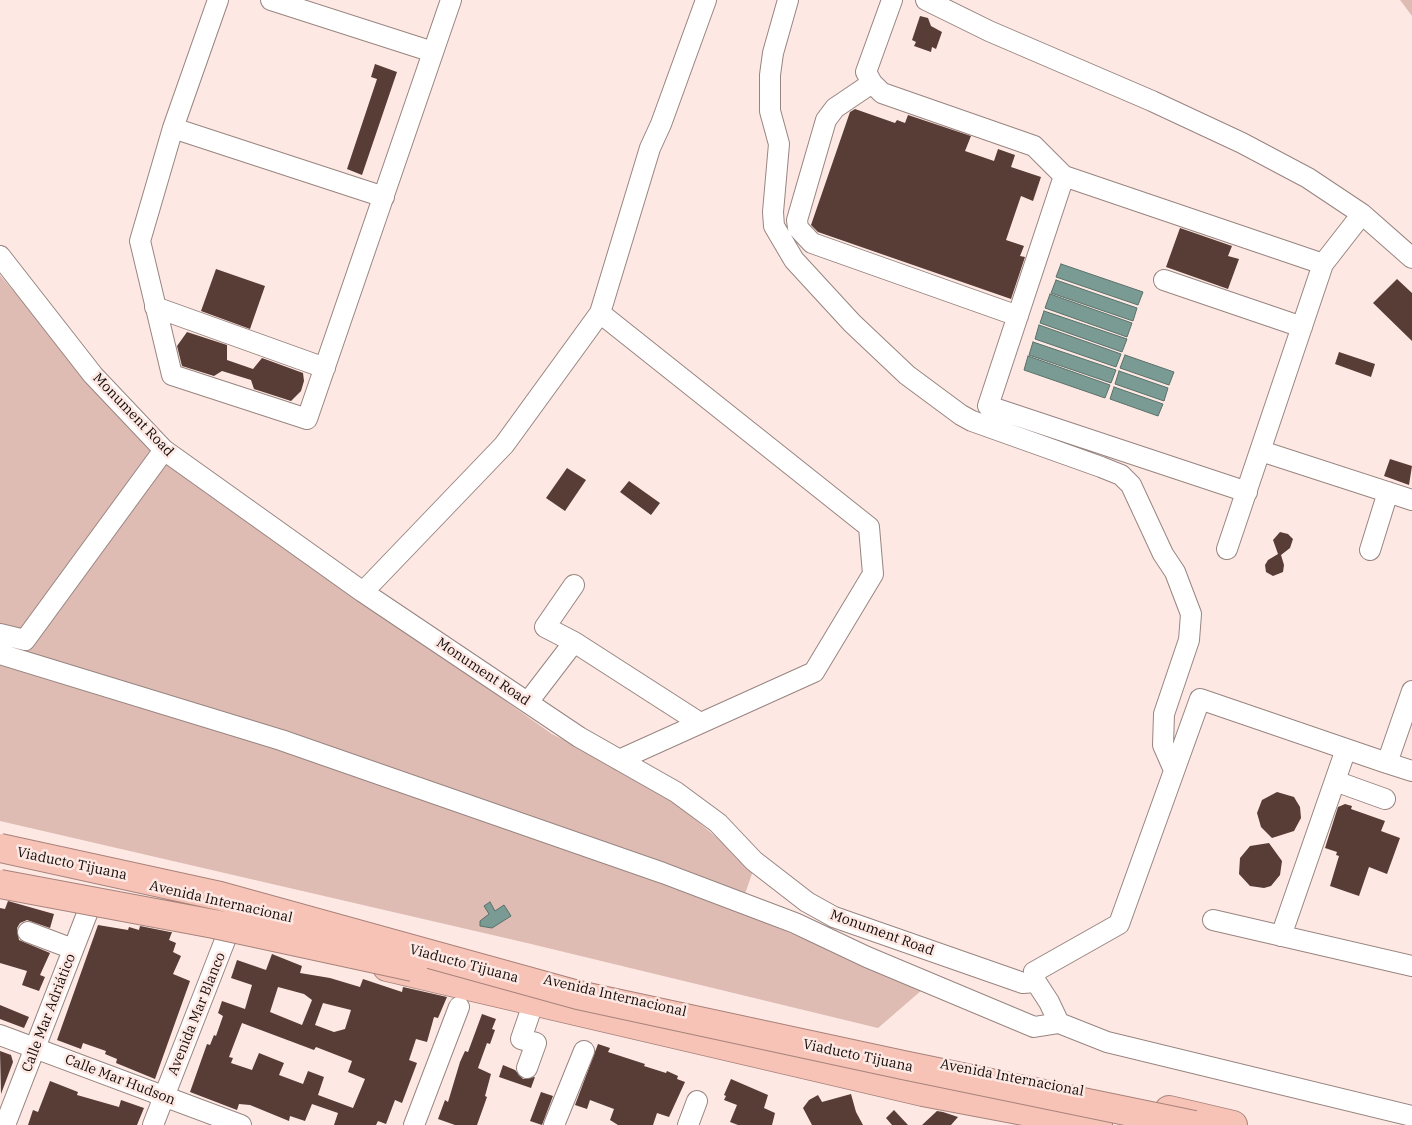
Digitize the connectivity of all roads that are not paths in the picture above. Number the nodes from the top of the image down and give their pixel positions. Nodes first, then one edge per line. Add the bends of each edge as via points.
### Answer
1 (218, 0) edge
2 (271, 0) edge
3 (451, 0) edge
4 (706, 0) edge
5 (788, 0) edge
6 (892, 0) edge
7 (926, 0) edge
8 (433, 52) junction
9 (872, 83) junction
10 (173, 128) junction
11 (1064, 176) junction
12 (384, 197) junction
13 (1362, 214) junction
14 (0, 256) edge
15 (1412, 258) edge
16 (1323, 264) junction
17 (1164, 280) dead end
18 (156, 306) junction
19 (600, 313) junction
20 (1018, 316) junction
21 (1302, 327) junction
22 (325, 368) junction
23 (164, 450) junction
24 (1261, 451) junction
25 (1247, 492) junction
26 (1388, 492) junction
27 (1412, 500) edge
28 (1227, 549) dead end
29 (1370, 550) dead end
30 (574, 585) dead end
31 (364, 592) junction
32 (0, 634) edge
33 (25, 640) junction
34 (574, 642) junction
35 (9, 656) edge
36 (1412, 691) edge
37 (528, 702) junction
38 (700, 723) junction
39 (1346, 749) junction
40 (619, 760) junction
41 (1387, 763) junction
42 (1174, 770) junction
43 (1412, 771) edge
44 (1335, 781) junction
45 (1385, 799) dead end
46 (0, 848) edge
47 (0, 854) edge
48 (0, 883) edge
49 (92, 900) junction
50 (1213, 920) dead end
51 (229, 930) junction
52 (28, 932) dead end
53 (1281, 936) junction
54 (73, 949) junction
55 (1412, 966) edge
56 (1036, 982) junction
57 (534, 1001) junction
58 (458, 1007) dead end
59 (1059, 1023) junction
60 (0, 1035) edge
61 (36, 1048) junction
62 (584, 1051) dead end
63 (527, 1068) dead end
64 (923, 1092) junction
65 (164, 1096) junction
66 (697, 1101) dead end
67 (1412, 1116) edge
68 (5, 1125) edge
69 (153, 1125) edge
70 (241, 1125) edge
71 (414, 1125) edge
72 (554, 1125) edge
73 (688, 1125) edge
74 (1041, 1125) edge
75 (1098, 1125) edge
76 (1149, 1125) edge
77 (1194, 1125) edge
78 (1233, 1125) edge

1 - 10 street
2 - 8 street
3 - 8 street
4 - 19 street via 650,148
5 - 42 street via 770,75 770,112 780,144 774,226 794,260 852,323 907,375 953,409 972,421 1101,467 1121,476 1131,486 1191,614 1189,640 1164,714 1163,745
6 - 9 street via 866,72
7 - 13 street via 1242,143 1308,178
8 - 12 street
9 - 11 street via 882,93 1034,146
9 - 20 street via 835,108 826,120 797,220 798,228 812,243
10 - 12 street
10 - 18 street via 140,241
11 - 16 street
11 - 20 street
12 - 22 street
13 - 15 street
13 - 16 street
14 - 23 street, Monument Road via 93,375
16 - 21 street
17 - 21 street
18 - 22 street
18 - 22 street via 172,375 307,419
19 - 31 street via 504,445
19 - 38 street via 869,527 873,574 814,672
20 - 25 street via 988,406
21 - 24 street
23 - 31 street, Monument Road
23 - 33 street
24 - 25 street
24 - 26 street
25 - 28 street
26 - 27 street
26 - 29 street
30 - 34 street via 545,627
31 - 37 street, Monument Road
32 - 33 street
33 - 35 street
34 - 37 street
34 - 38 street
35 - 59 street via 281,740 663,872 795,923 1034,1027
36 - 41 street
37 - 40 street, Monument Road
38 - 40 street
39 - 41 street
39 - 42 street via 1200,699
39 - 44 street
40 - 56 street, Monument Road via 676,792 718,824 754,861 807,902 834,917 1023,983
41 - 43 street
42 - 56 street via 1119,924 1034,972
44 - 45 street
44 - 53 street
46 - 77 highway, Viaducto Tijuana, bridge via 220,896 578,995
47 - 78 highway, Avenida Internacional via 173,890 734,1024 1137,1102
48 - 49 highway, Avenida Internacional
48 - 76 highway, Viaducto Tijuana, bridge via 214,924 897,1074
49 - 51 highway, Avenida Internacional
49 - 54 street, Calle Mar Adriático
50 - 53 street
51 - 57 highway, Avenida Internacional
51 - 65 street, Avenida Mar Blanco
52 - 54 street
53 - 55 street
54 - 61 street, Calle Mar Adriático
56 - 59 street
57 - 63 street via 521,1038 536,1043
57 - 64 highway, Avenida Internacional
58 - 71 street
59 - 67 street via 1108,1042
60 - 61 street, Calle Mar Hudson
61 - 65 street, Calle Mar Hudson
61 - 68 street, Calle Mar Adriático
62 - 72 street
64 - 74 highway
64 - 75 highway, Avenida Internacional
65 - 69 street, Avenida Mar Blanco
65 - 70 street, Calle Mar Hudson
66 - 73 street

